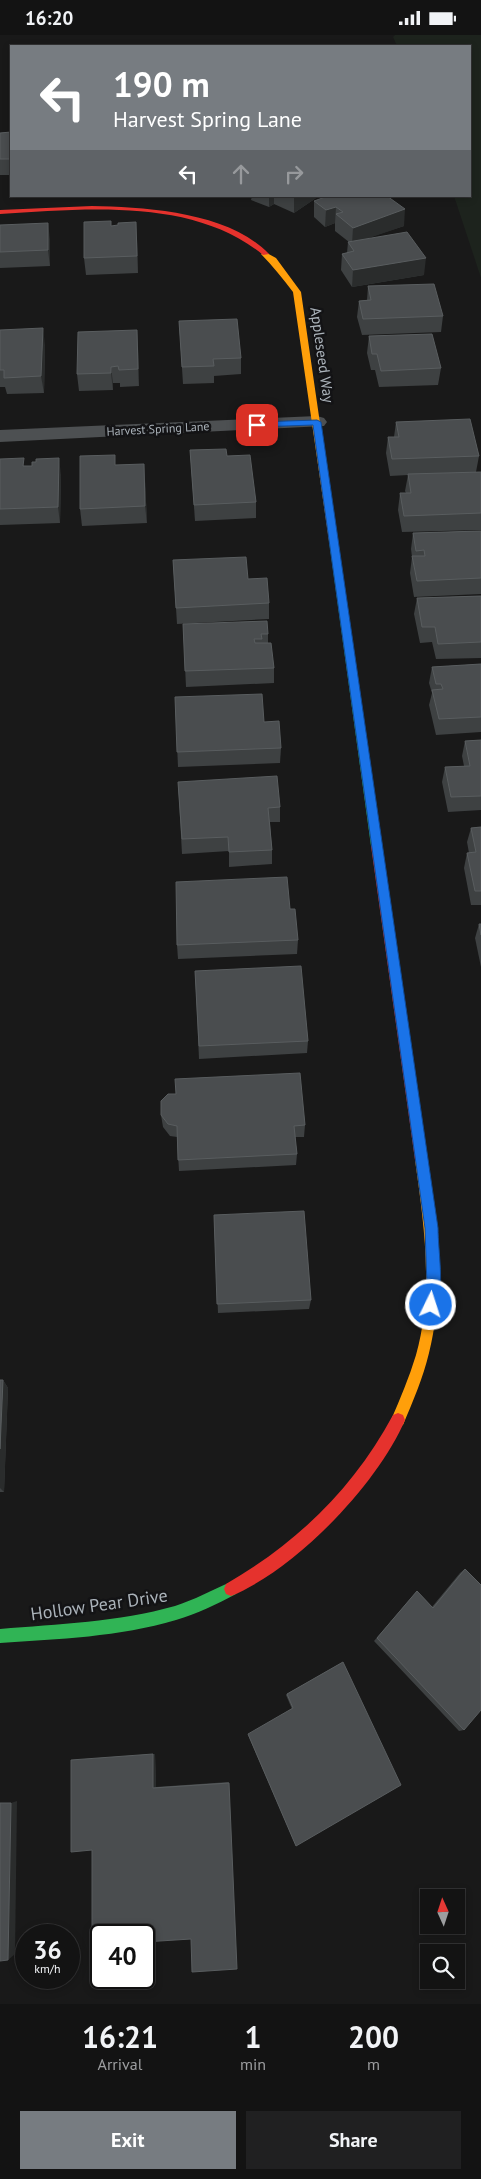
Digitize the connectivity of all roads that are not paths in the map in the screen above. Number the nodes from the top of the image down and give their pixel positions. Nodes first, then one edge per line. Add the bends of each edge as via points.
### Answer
1 (0, 212) edge
2 (317, 422) junction
3 (0, 436) edge
4 (382, 1449) joint
5 (0, 1635) edge

1 - 2 street, Appleseed Way via 110,207 163,213 212,225 256,246 288,275 297,292
2 - 3 street, Harvest Spring Lane
2 - 4 street, Appleseed Way via 431,1228 434,1286 427,1343 410,1395
4 - 5 street, Hollow Pear Drive via 343,1499 306,1536 264,1570 220,1597 176,1613 127,1622

